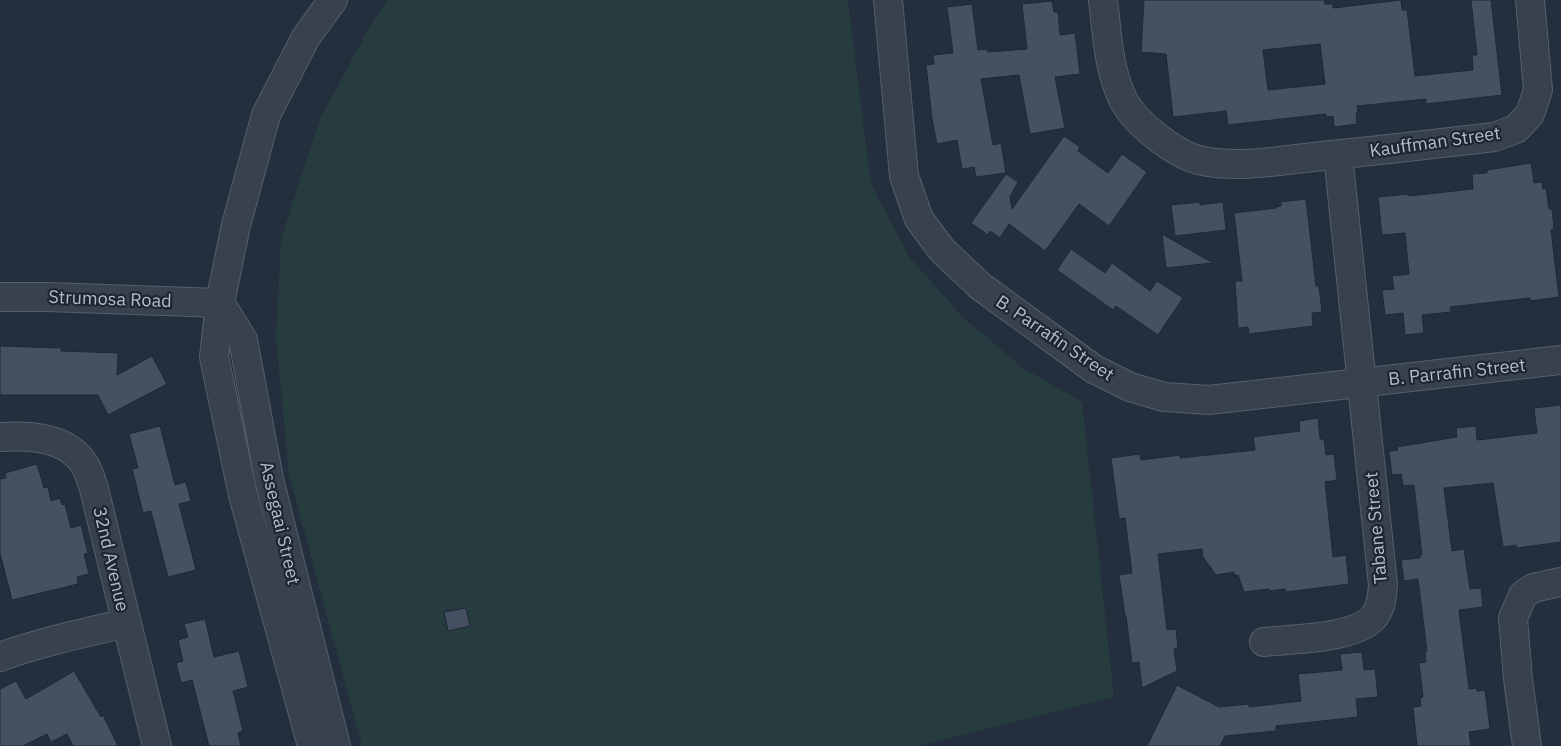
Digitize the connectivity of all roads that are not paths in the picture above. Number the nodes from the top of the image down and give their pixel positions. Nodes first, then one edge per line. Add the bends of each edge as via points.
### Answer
1 (333, 0) edge
2 (888, 0) edge
3 (1103, 0) edge
4 (1530, 0) edge
5 (1338, 155) junction
6 (0, 297) edge
7 (220, 303) junction
8 (1561, 360) edge
9 (1362, 382) junction
10 (0, 436) edge
11 (1561, 582) edge
12 (126, 624) junction
13 (1264, 642) dead end
14 (0, 657) edge
15 (157, 746) edge
16 (312, 746) edge
17 (336, 746) edge
18 (1527, 746) edge

1 - 7 street, Assegaai Street via 306,37 266,115 236,225
2 - 9 street, B. Parrafin Street via 904,176 919,219 942,250 980,286 1094,369 1130,387 1164,398 1209,400
3 - 5 street, Kauffman Street via 1113,70 1122,98 1155,136 1174,149 1201,161 1227,164
4 - 5 street, Kauffman Street via 1538,90 1530,114 1516,129 1494,137
5 - 9 street
6 - 7 street, Strumosa Road
7 - 16 street, Assegaai Street via 214,357 243,495
7 - 17 street, Assegaai Street via 243,340 269,479
8 - 9 street, B. Parrafin Street
9 - 13 street, Tabane Street via 1383,585 1381,603 1373,618 1360,628 1345,633
10 - 12 street, 32nd Avenue via 23,435 52,441 71,450 86,467
11 - 18 street via 1533,588 1523,595 1513,618
12 - 14 street via 51,641
12 - 15 street, 32nd Avenue

